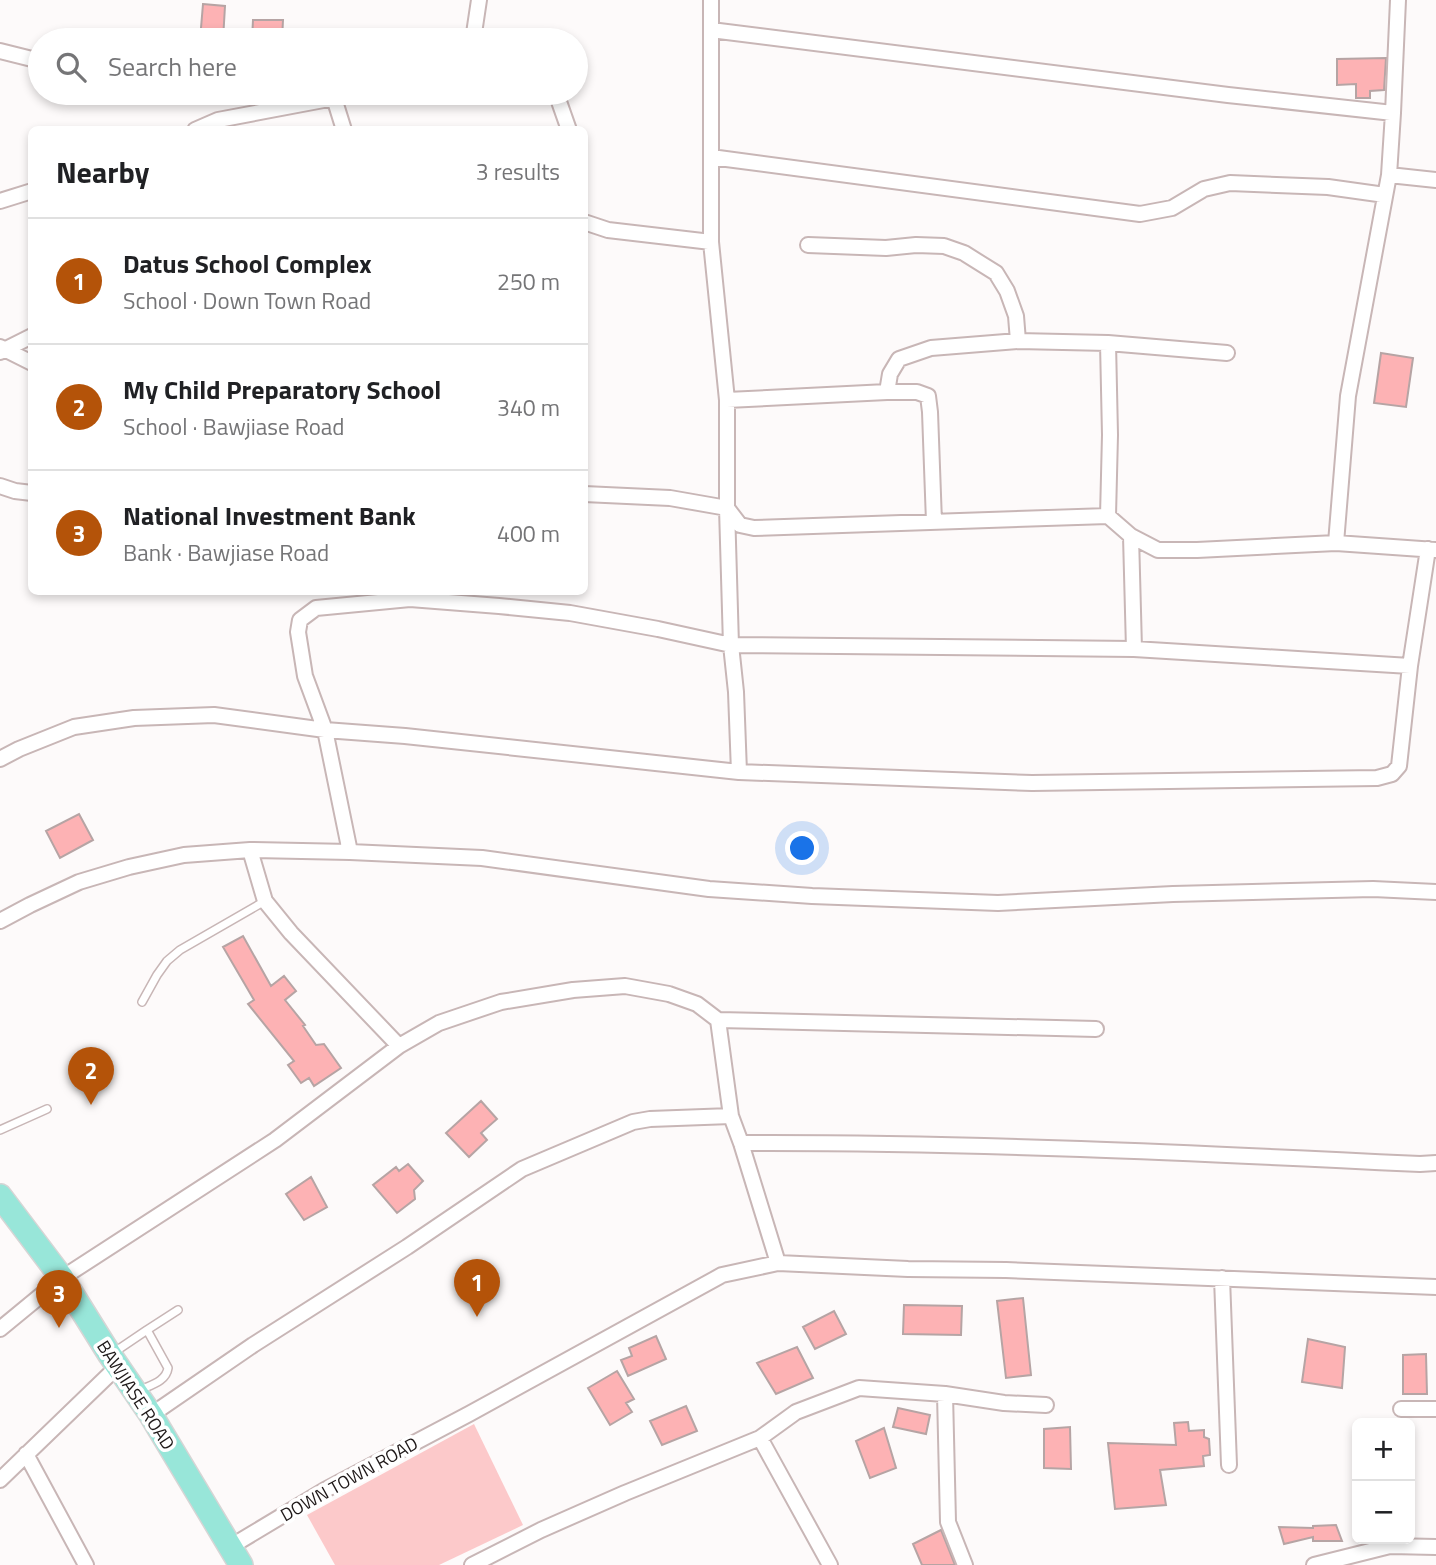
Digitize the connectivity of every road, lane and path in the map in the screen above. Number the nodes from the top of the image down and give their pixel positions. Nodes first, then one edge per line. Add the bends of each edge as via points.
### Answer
1 (479, 0) edge
2 (711, 0) edge
3 (1398, 0) edge
4 (475, 28) edge
5 (710, 30) junction
6 (0, 51) edge
7 (28, 58) edge
8 (294, 105) edge
9 (336, 105) edge
10 (560, 105) edge
11 (1393, 113) junction
12 (204, 126) edge
13 (343, 126) edge
14 (567, 126) edge
15 (711, 157) junction
16 (1389, 175) junction
17 (1436, 180) edge
18 (28, 192) edge
19 (1385, 195) junction
20 (0, 201) edge
21 (588, 223) edge
22 (711, 242) junction
23 (808, 245) dead end
24 (28, 338) edge
25 (1018, 341) junction
26 (1108, 343) junction
27 (1, 350) edge
28 (1227, 353) dead end
29 (28, 361) edge
30 (887, 392) junction
31 (727, 400) junction
32 (0, 486) edge
33 (28, 493) edge
34 (588, 494) edge
35 (727, 508) junction
36 (1108, 516) junction
37 (934, 522) junction
38 (1131, 536) junction
39 (1336, 544) junction
40 (1432, 550) edge
41 (731, 645) junction
42 (1134, 649) junction
43 (1410, 666) junction
44 (325, 730) junction
45 (0, 759) edge
46 (739, 772) junction
47 (250, 850) junction
48 (350, 852) junction
49 (1436, 892) edge
50 (265, 901) junction
51 (0, 921) edge
52 (142, 1002) dead end
53 (718, 1020) junction
54 (1096, 1029) dead end
55 (399, 1046) junction
56 (47, 1109) dead end
57 (731, 1116) junction
58 (0, 1130) edge
59 (741, 1143) junction
60 (1436, 1163) edge
61 (0, 1196) edge
62 (778, 1263) junction
63 (62, 1278) junction
64 (1222, 1278) junction
65 (1436, 1287) edge
66 (178, 1310) dead end
67 (0, 1329) edge
68 (146, 1330) junction
69 (113, 1361) junction
70 (135, 1393) junction
71 (945, 1394) junction
72 (1046, 1405) dead end
73 (1401, 1409) dead end
74 (1436, 1409) edge
75 (151, 1415) junction
76 (760, 1438) junction
77 (26, 1454) junction
78 (1229, 1465) dead end
79 (0, 1480) edge
80 (1436, 1547) edge
81 (236, 1556) edge
82 (86, 1565) edge
83 (472, 1565) edge
84 (830, 1565) edge
85 (965, 1565) edge
86 (1314, 1565) edge

1 - 4 street
2 - 5 street
3 - 11 street
5 - 11 street
5 - 15 street
6 - 7 street
8 - 12 street
9 - 13 street
10 - 14 street
11 - 16 street
15 - 19 street via 1140,214 1172,208 1205,189 1230,183 1328,187
15 - 22 street
16 - 17 street
16 - 19 street
18 - 20 street
19 - 39 street via 1348,396
21 - 22 street via 608,230
22 - 31 street
23 - 25 street via 944,246 964,253 996,273 1016,316
24 - 27 street
25 - 26 street
25 - 30 street via 931,348 899,359
26 - 28 street
26 - 36 street
27 - 29 street
30 - 31 street
30 - 37 street via 917,391 928,396
31 - 35 street
32 - 33 street
34 - 35 street via 670,498
35 - 37 street via 740,525 754,528
35 - 41 street
36 - 37 street
36 - 38 street
38 - 39 street via 1157,550
38 - 42 street
39 - 40 street
40 - 43 street
41 - 42 street
41 - 44 street via 570,613 499,606 410,600 316,608 300,620 298,632 305,676
41 - 46 street
42 - 43 street
43 - 46 street via 1399,766 1392,774 1377,778 1032,783
44 - 45 street via 214,715 134,718 74,727
44 - 46 street
44 - 48 street
47 - 48 street
47 - 50 street
47 - 51 street via 184,855 129,867 79,882
48 - 49 street via 482,858 709,889 998,903 1373,889
50 - 52 lane via 180,950 167,961
50 - 55 street
53 - 54 street
53 - 55 street via 697,1004 669,995 625,986 573,990 501,1002 439,1023
53 - 57 street
55 - 63 street via 275,1140
56 - 58 lane
57 - 59 street
57 - 75 street via 633,1122 522,1169
59 - 60 street via 866,1143
59 - 62 street
61 - 63 main road, BAWJIASE ROAD
62 - 64 street, DOWN TOWN ROAD
62 - 81 street, DOWN TOWN ROAD via 722,1275 325,1490
63 - 67 street
63 - 69 main road, BAWJIASE ROAD
64 - 65 street, DOWN TOWN ROAD
64 - 78 street
66 - 68 lane
68 - 69 lane
68 - 70 lane via 169,1368 165,1378
69 - 70 main road, BAWJIASE ROAD
69 - 77 street
70 - 75 main road, BAWJIASE ROAD
71 - 72 street
71 - 76 street via 859,1388 796,1412
71 - 85 street via 948,1522
73 - 74 street
75 - 81 main road, BAWJIASE ROAD
76 - 83 street via 541,1530
76 - 84 street
77 - 79 street
77 - 82 street
80 - 86 street via 1390,1546

